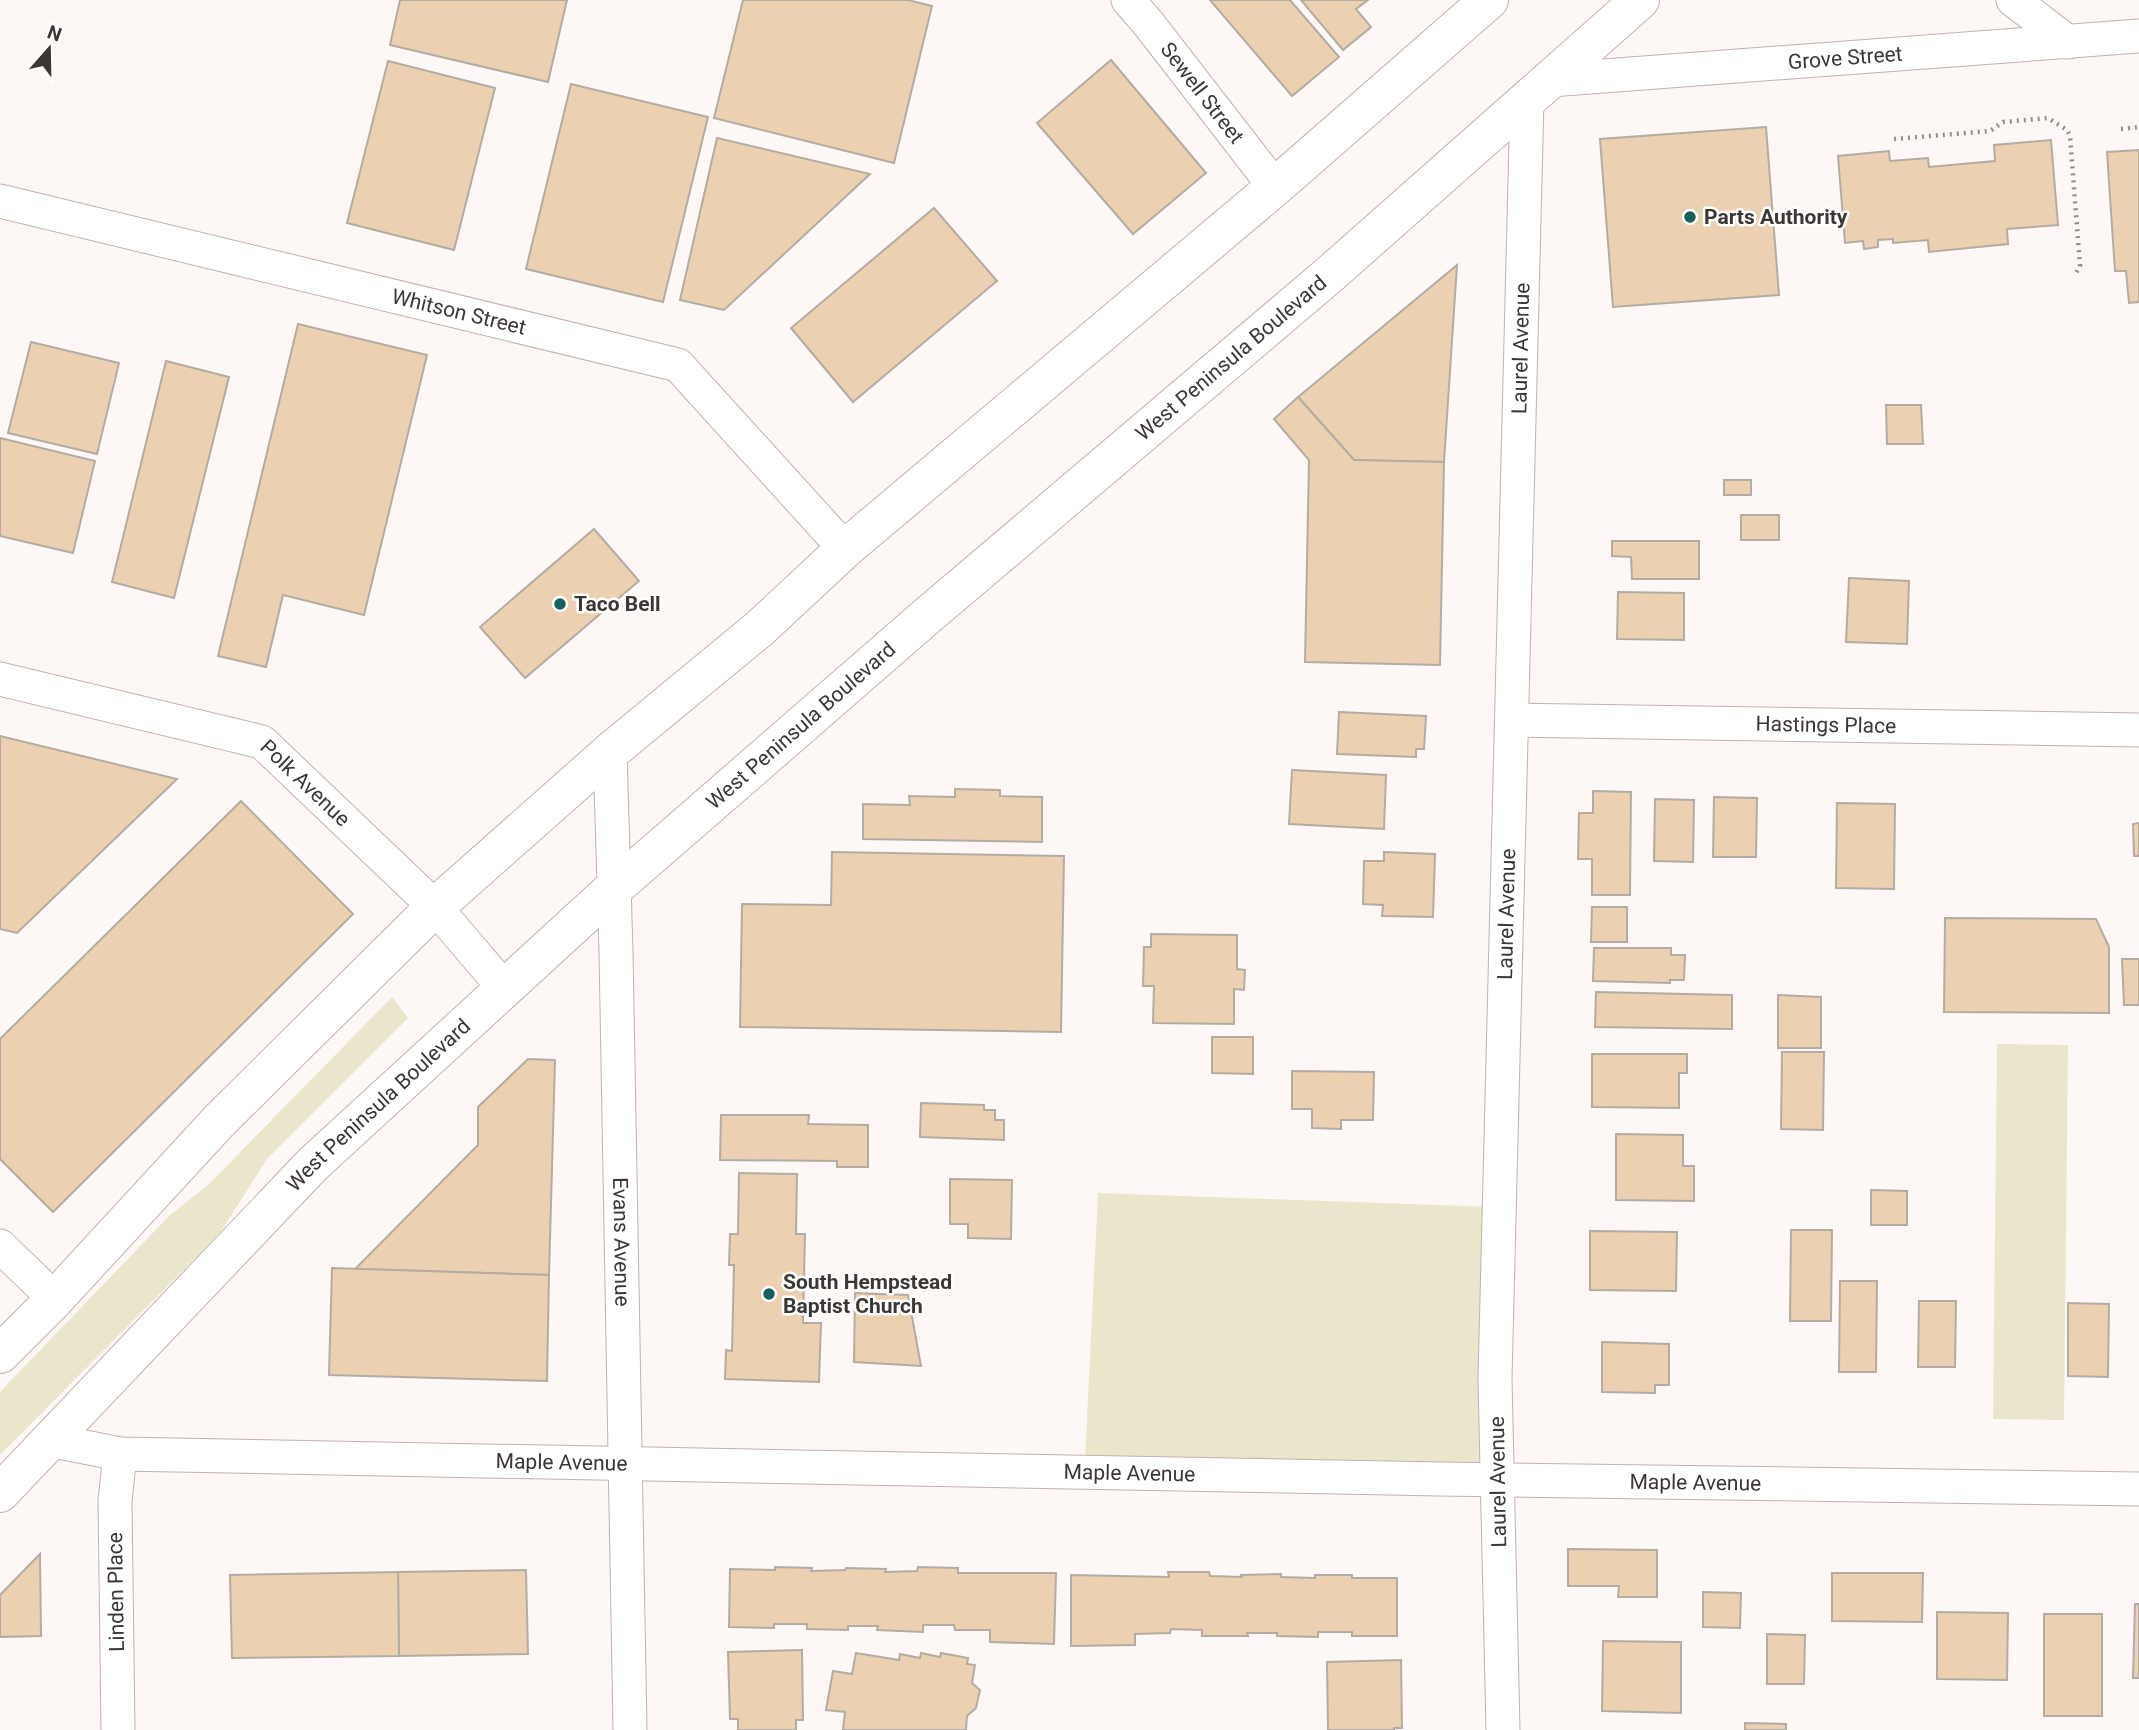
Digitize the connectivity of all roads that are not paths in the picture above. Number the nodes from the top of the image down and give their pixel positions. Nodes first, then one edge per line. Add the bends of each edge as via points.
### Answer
1 (1128, 0) edge
2 (1489, 0) edge
3 (1640, 0) edge
4 (2013, 0) edge
5 (2139, 36) edge
6 (2068, 42) junction
7 (1539, 90) junction
8 (1275, 187) junction
9 (0, 201) edge
10 (845, 549) junction
11 (0, 679) edge
12 (1513, 720) junction
13 (2139, 730) edge
14 (610, 752) junction
15 (613, 890) junction
16 (435, 907) junction
17 (505, 989) junction
18 (0, 1247) edge
19 (55, 1299) junction
20 (0, 1354) edge
21 (49, 1440) junction
22 (120, 1454) junction
23 (624, 1462) junction
24 (1498, 1480) junction
25 (2139, 1489) edge
26 (0, 1493) edge
27 (118, 1730) edge
28 (630, 1730) edge
29 (1503, 1730) edge

1 - 8 street, Sewell Street
2 - 8 main road
3 - 7 main road, West Peninsula Boulevard
4 - 6 street
5 - 6 street, Grove Street
6 - 7 street, Grove Street
7 - 12 street, Laurel Avenue
7 - 15 main road, West Peninsula Boulevard
8 - 10 main road
9 - 10 street, Whitson Street via 678,365
10 - 14 main road via 759,629
11 - 16 street, Polk Avenue via 262,742
12 - 13 street, Hastings Place
12 - 24 street, Laurel Avenue via 1495,1379
14 - 15 street, Evans Avenue
14 - 16 main road
15 - 17 main road, West Peninsula Boulevard
15 - 23 street, Evans Avenue
16 - 17 street, Polk Avenue
16 - 19 main road via 219,1121
17 - 21 main road, West Peninsula Boulevard via 313,1164
18 - 19 street
19 - 20 main road
21 - 22 street, Maple Avenue
21 - 26 main road, West Peninsula Boulevard
22 - 23 street, Maple Avenue
22 - 27 street, Linden Place via 115,1501
23 - 24 street, Maple Avenue
23 - 28 street, Evans Avenue
24 - 25 street, Maple Avenue
24 - 29 street, Laurel Avenue

